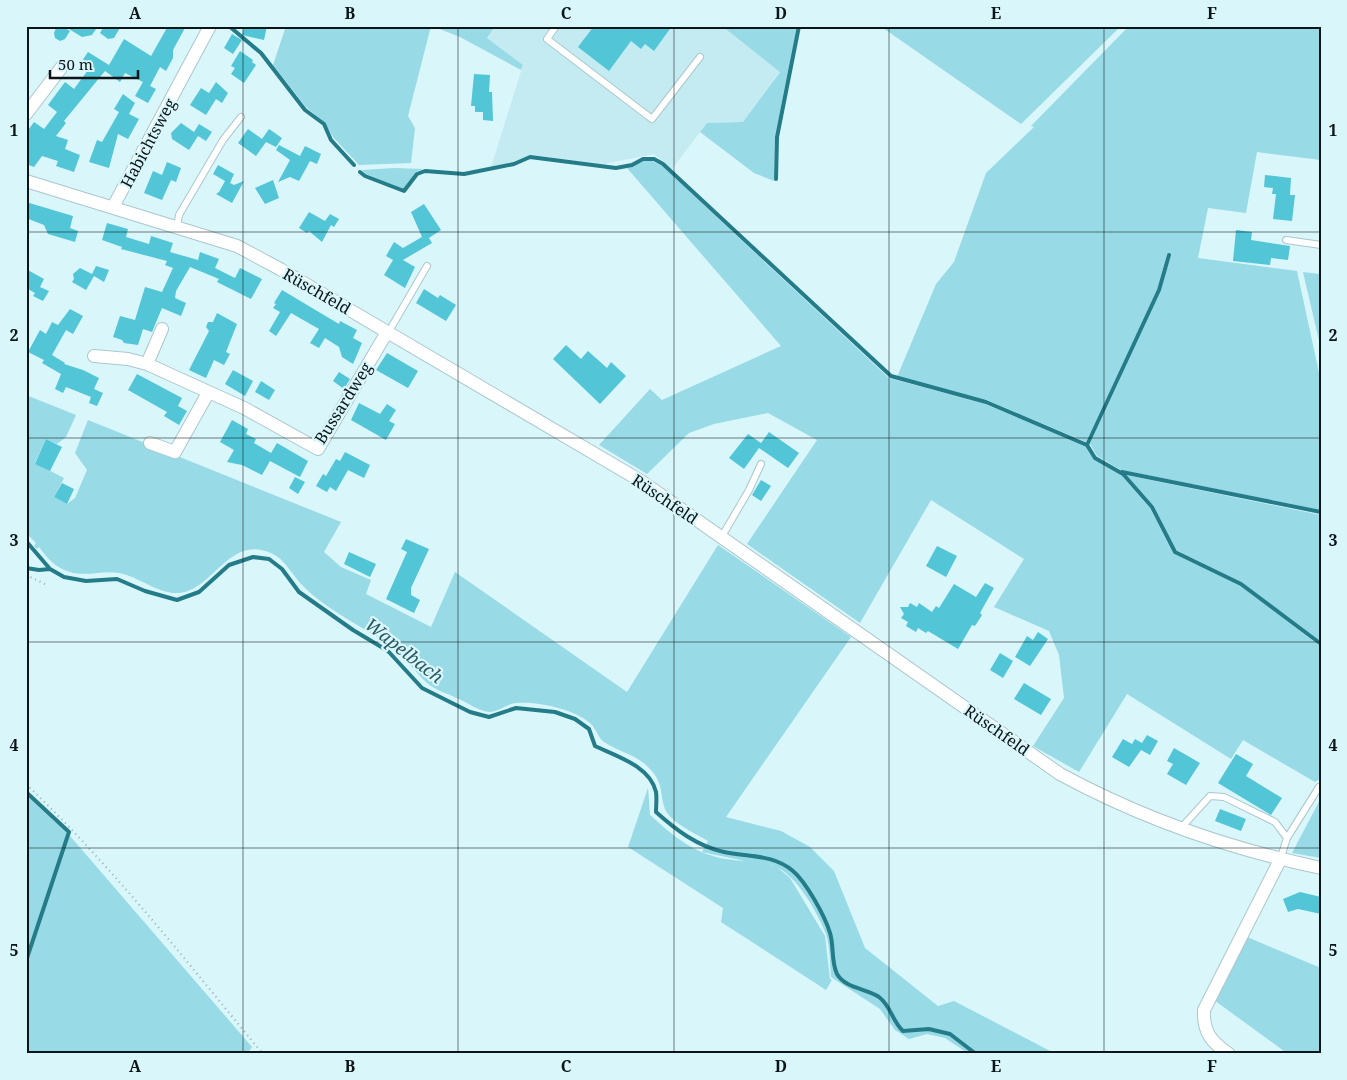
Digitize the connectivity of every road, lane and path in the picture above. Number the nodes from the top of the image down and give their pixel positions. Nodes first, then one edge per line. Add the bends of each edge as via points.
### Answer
1 (210, 26) edge
2 (556, 26) edge
3 (700, 57) dead end
4 (61, 68) dead end
5 (26, 114) edge
6 (241, 117) dead end
7 (26, 181) edge
8 (113, 207) junction
9 (177, 227) junction
10 (1286, 240) dead end
11 (1321, 245) edge
12 (427, 266) dead end
13 (162, 329) dead end
14 (388, 332) junction
15 (94, 356) dead end
16 (147, 364) junction
17 (208, 393) junction
18 (150, 442) dead end
19 (761, 464) dead end
20 (721, 538) junction
21 (26, 575) edge
22 (45, 584) dead end
23 (26, 784) edge
24 (1318, 787) dead end
25 (1181, 828) junction
26 (1287, 838) junction
27 (1280, 860) junction
28 (1321, 868) edge
29 (263, 1054) edge
30 (1228, 1054) edge

1 - 8 street, Habichtsweg
2 - 3 lane via 547,39 652,119
4 - 5 street
6 - 9 lane via 223,140 180,215
7 - 8 street, Rüschfeld
8 - 9 street, Rüschfeld
9 - 14 street, Rüschfeld via 237,246
10 - 11 lane
12 - 14 lane
13 - 16 street
14 - 17 street, Bussardweg via 318,449 244,408
14 - 20 street, Rüschfeld via 640,481
15 - 16 street, Bussardweg
16 - 17 street, Bussardweg
17 - 18 street via 175,452
19 - 20 lane
20 - 25 street, Rüschfeld via 1060,774 1093,792
21 - 22 path
23 - 29 path via 74,829 118,879
24 - 26 lane
25 - 26 lane via 1210,796 1224,797 1275,822
25 - 27 street, Rüschfeld
26 - 27 lane
27 - 28 street, Rüschfeld
27 - 30 street via 1204,1010 1208,1036

